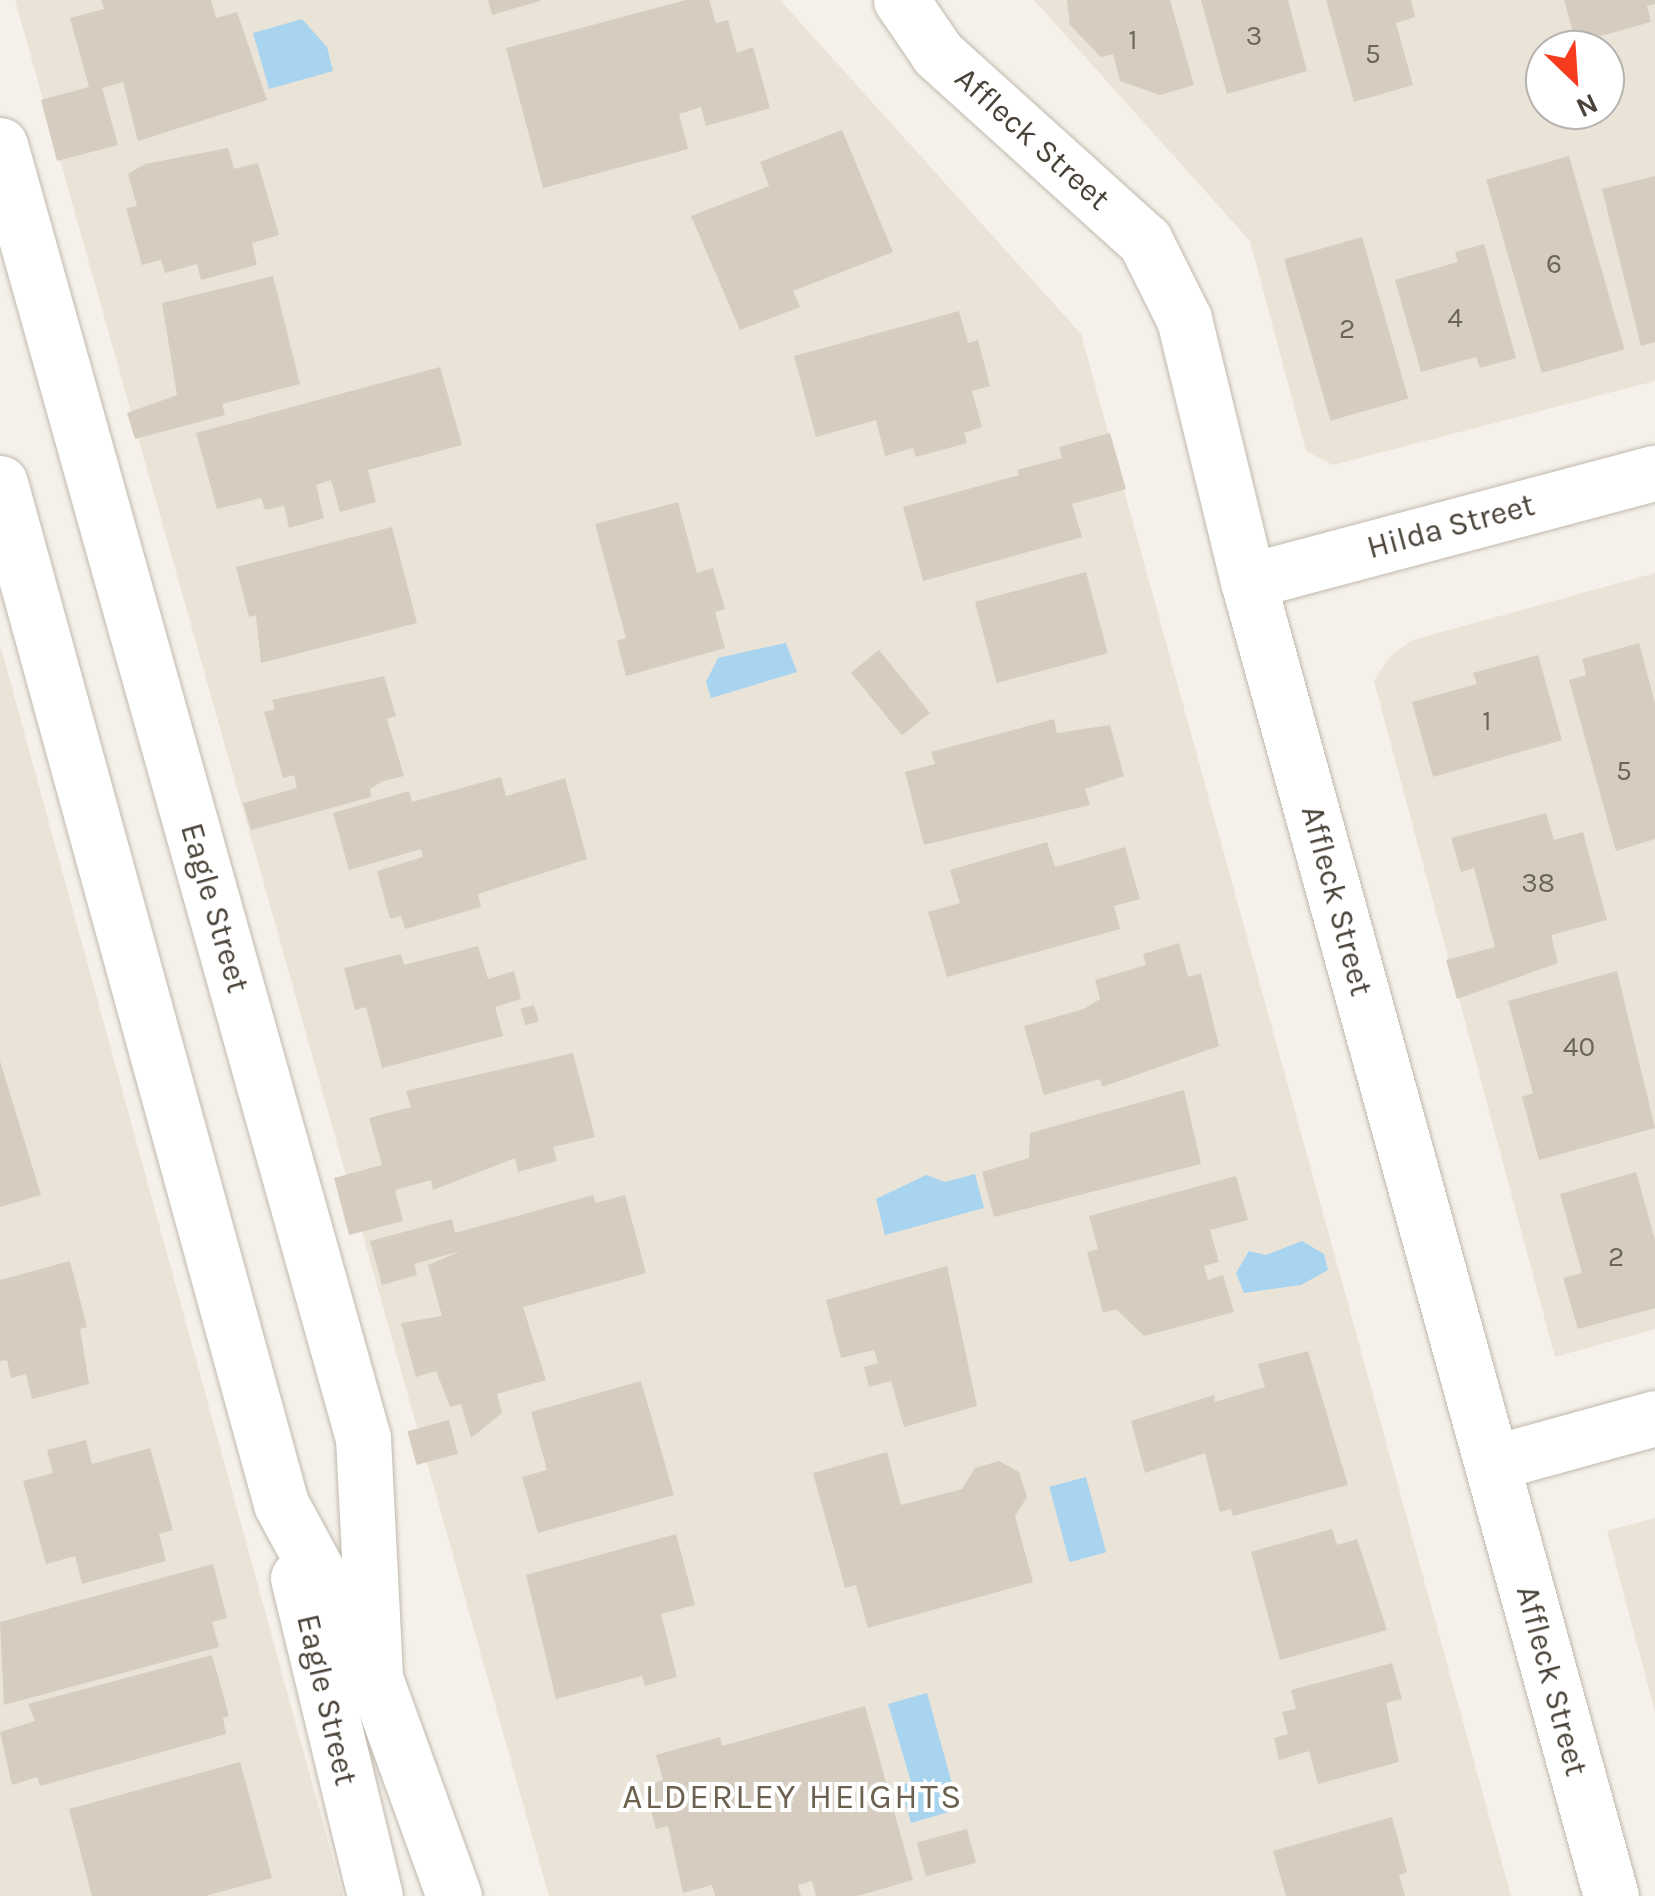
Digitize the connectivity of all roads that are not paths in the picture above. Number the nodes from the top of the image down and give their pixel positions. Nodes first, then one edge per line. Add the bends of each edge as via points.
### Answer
1 (901, 0) edge
2 (0, 145) edge
3 (1655, 472) edge
4 (0, 483) edge
5 (1248, 581) junction
6 (1655, 1418) edge
7 (1492, 1463) junction
8 (282, 1504) junction
9 (374, 1678) junction
10 (375, 1896) edge
11 (454, 1896) edge
12 (1611, 1896) edge

1 - 5 street, Affleck Street via 938,54 1145,241 1184,318
2 - 9 street, Eagle Street via 363,1438
3 - 5 street, Hilda Street
4 - 8 street, Eagle Street
5 - 7 street, Affleck Street
6 - 7 street
7 - 12 street, Affleck Street
8 - 9 street, Eagle Street
8 - 10 street, Eagle Street
9 - 11 street, Eagle Street

